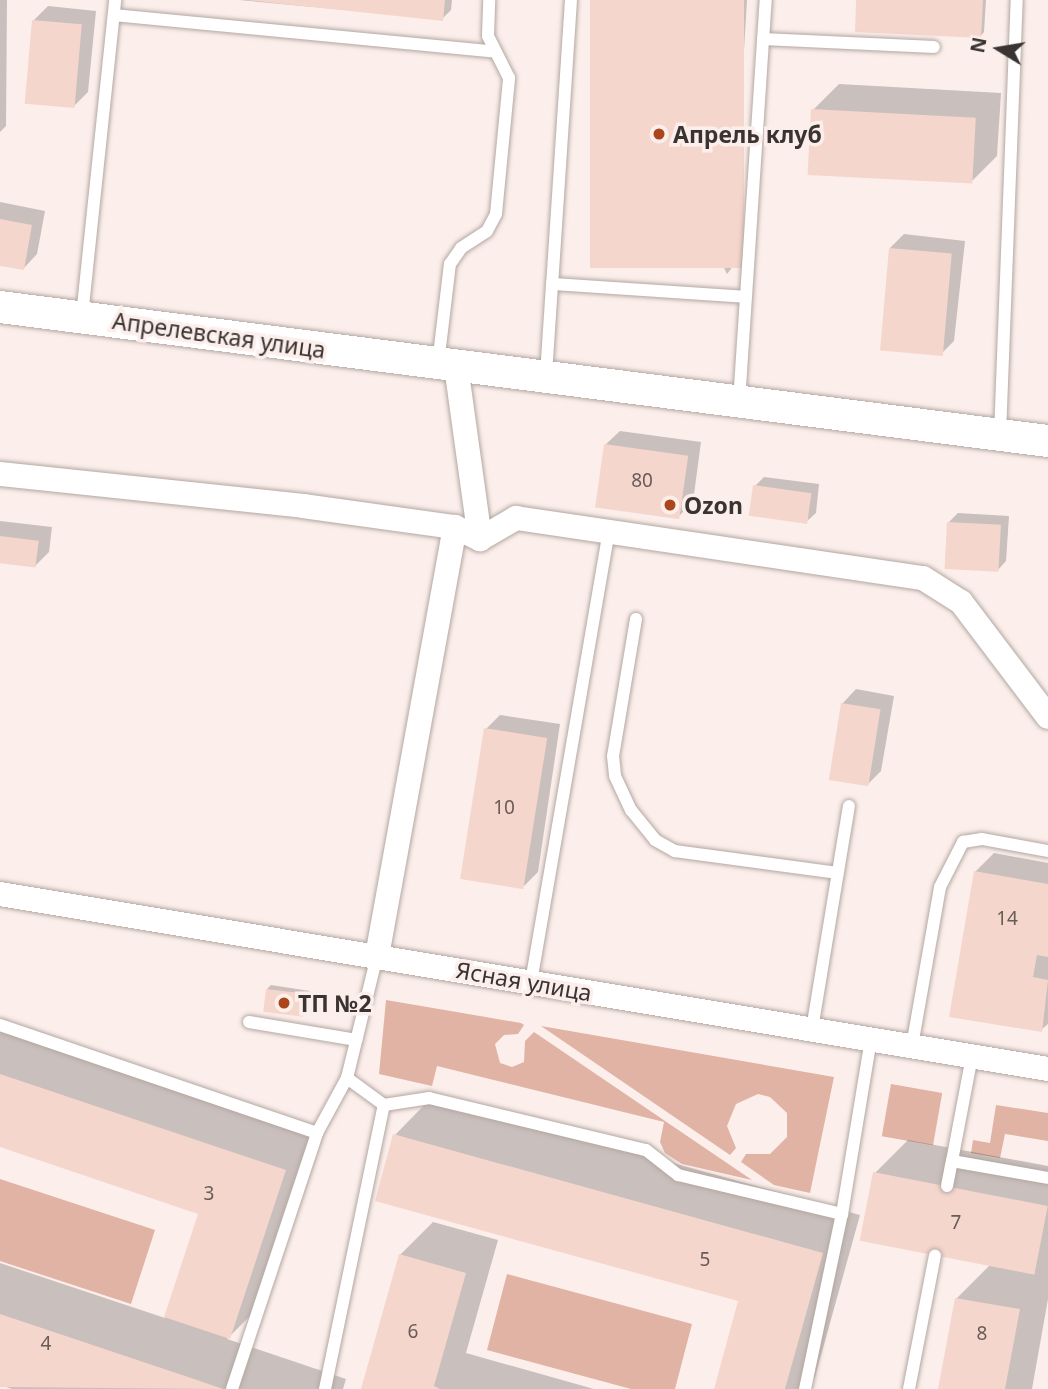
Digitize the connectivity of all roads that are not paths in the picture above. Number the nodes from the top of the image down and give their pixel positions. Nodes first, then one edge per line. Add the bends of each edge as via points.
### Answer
1 (115, 0) edge
2 (489, 0) edge
3 (571, 0) edge
4 (766, 0) edge
5 (1017, 0) edge
6 (114, 15) junction
7 (763, 39) junction
8 (934, 47) dead end
9 (495, 52) junction
10 (552, 285) junction
11 (746, 297) junction
12 (0, 307) edge
13 (82, 316) junction
14 (447, 365) junction
15 (546, 378) junction
16 (739, 402) junction
17 (1000, 435) junction
18 (1048, 441) edge
19 (0, 474) edge
20 (455, 527) junction
21 (609, 532) junction
22 (480, 538) junction
23 (636, 619) dead end
24 (1048, 717) edge
25 (849, 806) dead end
26 (1048, 851) edge
27 (838, 873) junction
28 (0, 894) edge
29 (377, 956) junction
30 (531, 982) junction
31 (249, 1022) dead end
32 (0, 1026) edge
33 (812, 1029) junction
34 (871, 1039) junction
35 (357, 1040) junction
36 (912, 1046) junction
37 (972, 1056) junction
38 (1048, 1069) edge
39 (347, 1078) junction
40 (384, 1105) junction
41 (317, 1133) junction
42 (952, 1161) junction
43 (1048, 1178) edge
44 (947, 1186) dead end
45 (842, 1214) junction
46 (934, 1255) dead end
47 (232, 1389) edge
48 (325, 1389) edge
49 (805, 1389) edge
50 (909, 1389) edge

1 - 6 lane
2 - 9 lane via 487,30
3 - 10 lane
4 - 7 lane
5 - 17 lane
6 - 9 lane
6 - 13 lane
7 - 8 lane
7 - 11 lane
9 - 14 lane via 509,78 496,214 487,231 461,248 450,264
10 - 11 lane
10 - 15 lane
11 - 16 lane
12 - 13 street, Апрелевская улица
13 - 14 street, Апрелевская улица
14 - 15 street, Апрелевская улица
14 - 22 street
15 - 16 street, Апрелевская улица
16 - 17 street, Апрелевская улица
17 - 18 street, Апрелевская улица
19 - 20 street
20 - 22 street
20 - 29 street
21 - 22 street via 516,518
21 - 24 street via 923,578 961,602
21 - 30 lane
23 - 27 lane via 613,756 615,776 631,810 656,840 675,851
25 - 27 lane
26 - 36 lane via 982,839 963,842 940,887
27 - 33 lane
28 - 29 street, Ясная улица
29 - 30 street, Ясная улица
29 - 35 lane
30 - 33 street, Ясная улица
31 - 35 lane
32 - 41 lane
33 - 34 street, Ясная улица
34 - 36 street, Ясная улица
34 - 45 lane
35 - 39 lane
36 - 37 street, Ясная улица
37 - 38 street, Ясная улица
37 - 42 lane
39 - 40 lane
39 - 41 lane
40 - 45 lane via 429,1098 443,1101 646,1150 678,1175
40 - 48 lane
41 - 47 lane
42 - 43 lane
42 - 44 lane
45 - 49 lane
46 - 50 lane

